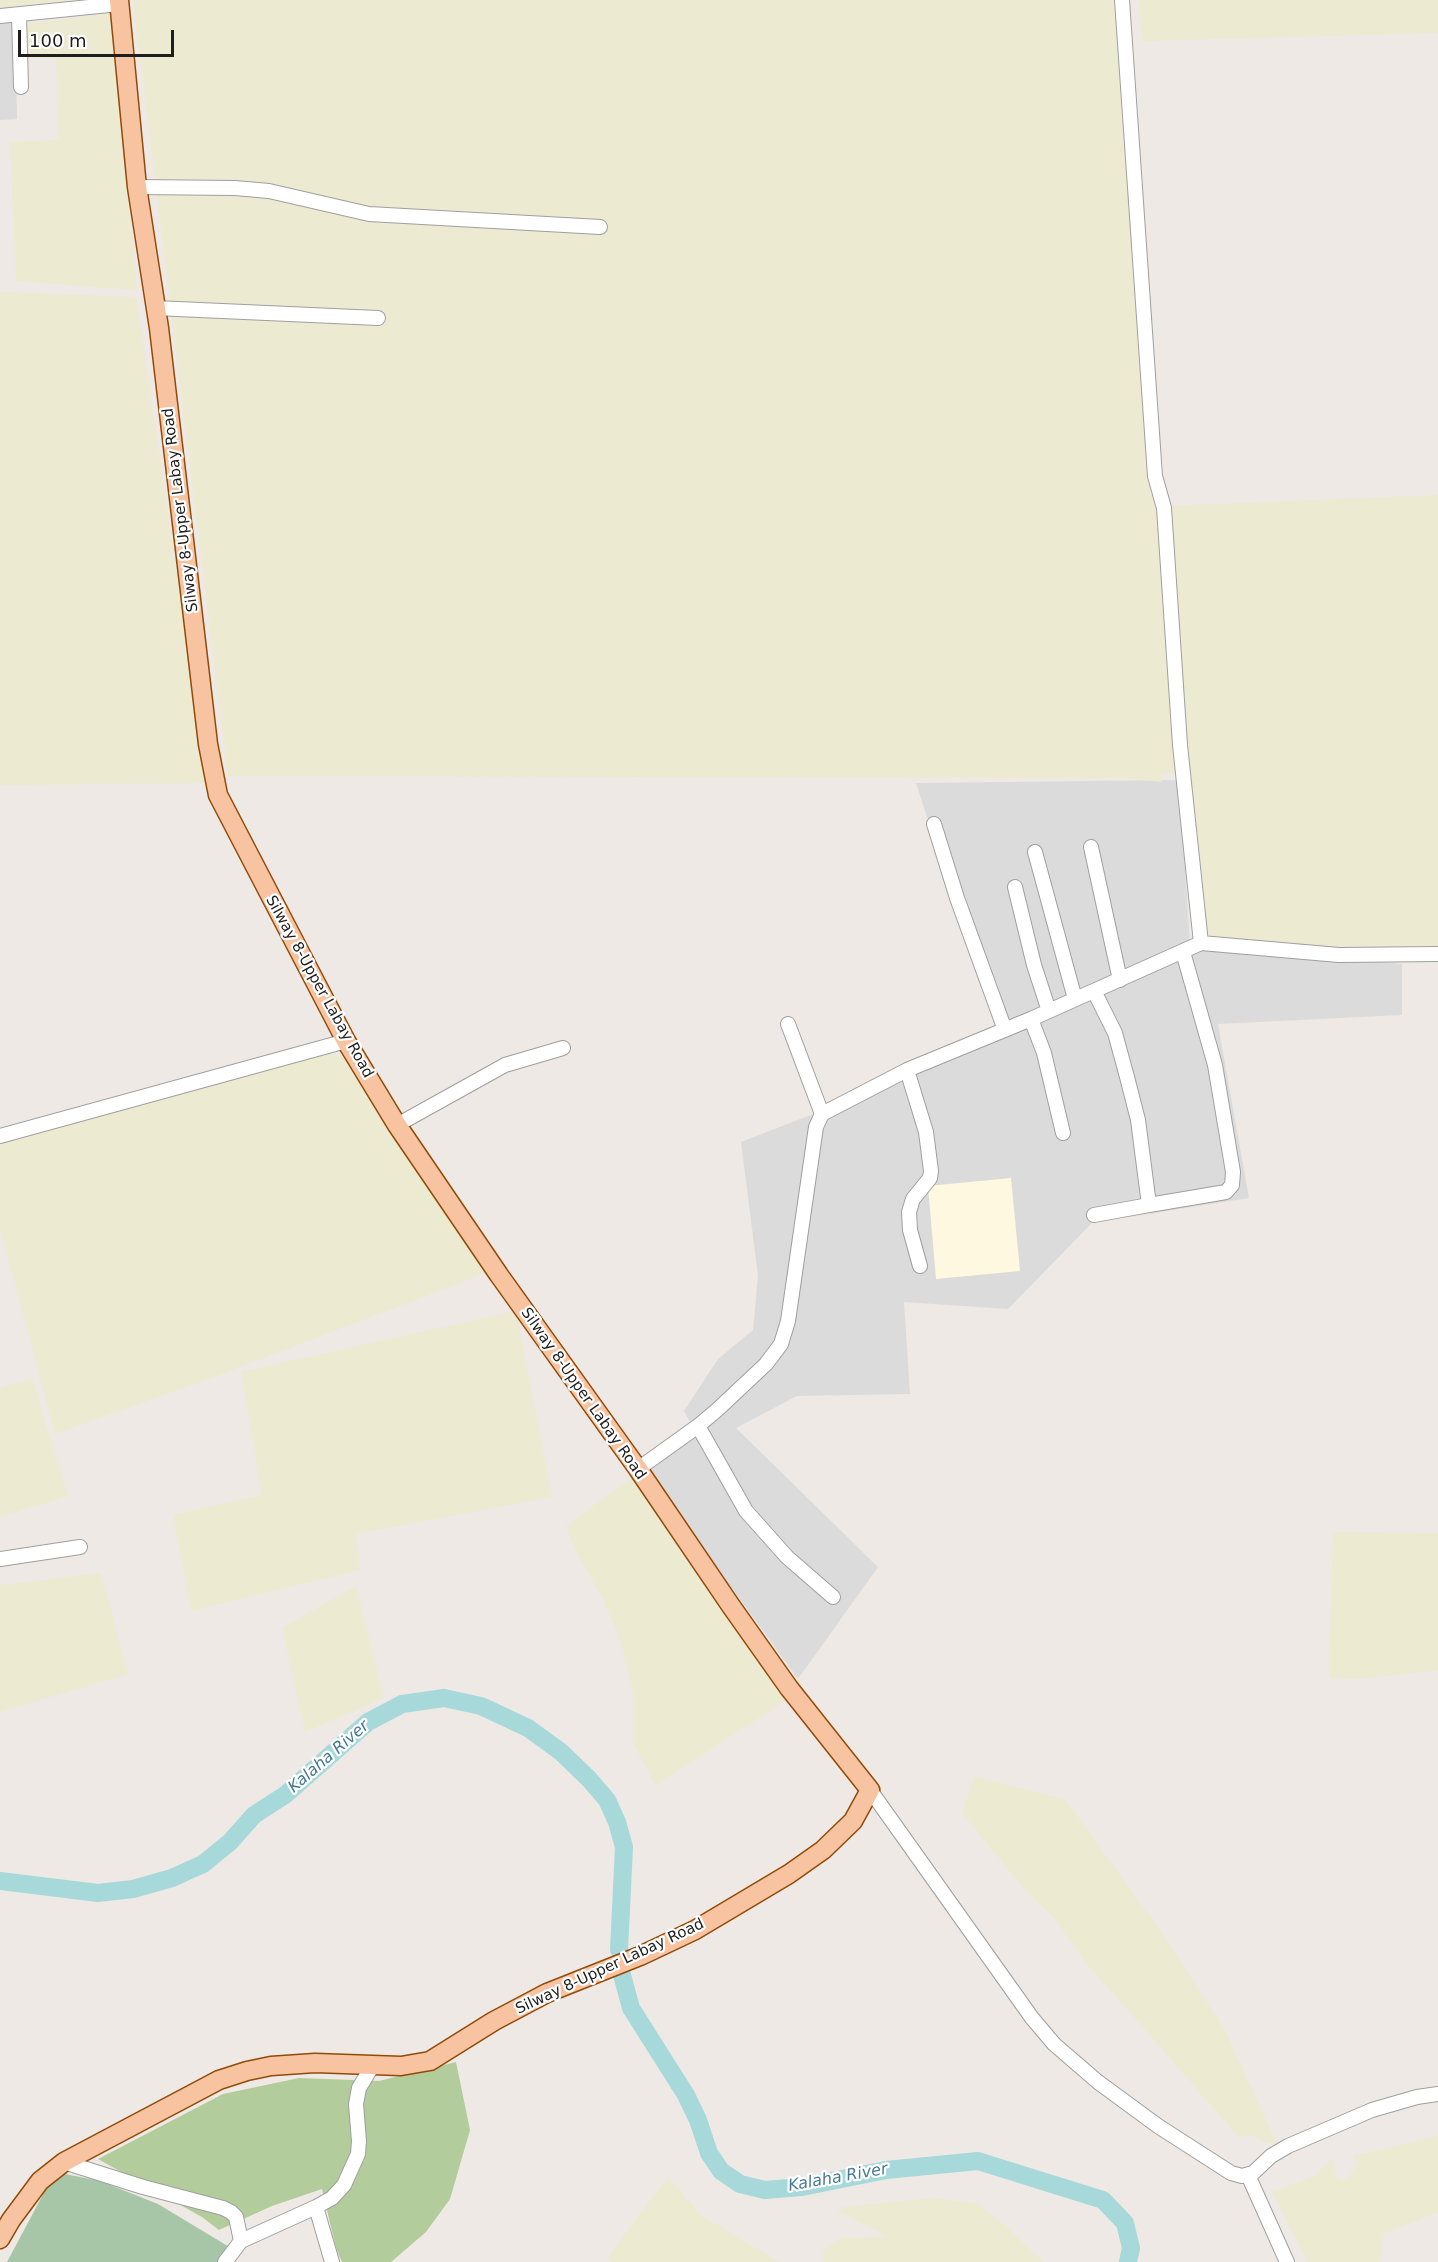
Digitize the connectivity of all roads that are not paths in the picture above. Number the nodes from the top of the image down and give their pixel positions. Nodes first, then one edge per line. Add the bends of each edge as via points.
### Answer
1 (1122, 0) edge
2 (119, 2) edge
3 (19, 15) junction
4 (0, 16) edge
5 (21, 87) dead end
6 (137, 187) junction
7 (600, 227) dead end
8 (155, 308) junction
9 (378, 318) dead end
10 (934, 825) dead end
11 (1091, 847) dead end
12 (1035, 852) dead end
13 (1015, 887) dead end
14 (1201, 943) junction
15 (1183, 952) junction
16 (1438, 954) edge
17 (1120, 980) junction
18 (1094, 991) junction
19 (1075, 999) junction
20 (1049, 1011) junction
21 (1031, 1019) junction
22 (788, 1024) dead end
23 (1005, 1030) junction
24 (346, 1041) junction
25 (563, 1048) dead end
26 (908, 1070) junction
27 (822, 1114) junction
28 (397, 1125) junction
29 (1063, 1133) dead end
30 (0, 1136) edge
31 (1149, 1205) junction
32 (1094, 1215) dead end
33 (920, 1266) dead end
34 (698, 1426) junction
35 (638, 1469) junction
36 (80, 1548) dead end
37 (0, 1560) edge
38 (833, 1597) dead end
39 (870, 1790) junction
40 (373, 2065) junction
41 (1438, 2094) edge
42 (64, 2162) junction
43 (1248, 2175) junction
44 (316, 2207) junction
45 (0, 2239) edge
46 (241, 2241) junction
47 (225, 2262) edge
48 (332, 2262) edge
49 (1287, 2262) edge

1 - 14 street via 1155,476 1164,508 1179,734
2 - 3 street
2 - 6 main road, Silway 8-Upper Labay Road
3 - 4 street
3 - 5 street
6 - 7 street via 235,188 269,191 369,214
6 - 8 main road, Silway 8-Upper Labay Road
8 - 9 street
8 - 24 main road, Silway 8-Upper Labay Road via 213,779 226,813
10 - 23 street
11 - 17 street
12 - 19 street
13 - 20 street
14 - 15 street
14 - 16 street via 1339,956
15 - 17 street
15 - 31 street via 1212,1050 1233,1179 1230,1189 1222,1194
17 - 18 street
18 - 19 street
18 - 31 street via 1115,1032 1127,1077 1138,1120
19 - 20 street
20 - 21 street
21 - 23 street
21 - 29 street via 1044,1053
22 - 27 street
23 - 26 street
24 - 28 main road, Silway 8-Upper Labay Road
24 - 30 street
25 - 28 street via 505,1065
26 - 27 street
26 - 33 street via 926,1132 931,1171 909,1212
27 - 34 street via 816,1127 789,1322 781,1344 766,1364
28 - 35 main road, Silway 8-Upper Labay Road
31 - 32 street
34 - 35 street
34 - 38 street via 746,1511 787,1557
35 - 39 main road, Silway 8-Upper Labay Road via 789,1688
36 - 37 street
39 - 40 main road, Silway 8-Upper Labay Road via 853,1821 823,1850 695,1930 547,1993 430,2061
39 - 43 street via 1054,2044 1158,2126 1231,2173
40 - 42 main road, Silway 8-Upper Labay Road via 315,2063 247,2071 219,2080
40 - 44 street via 359,2088 359,2141 354,2165 344,2185
41 - 43 street via 1394,2103 1336,2125 1288,2146
42 - 45 main road, Silway 8-Upper Labay Road via 40,2181
42 - 46 street via 223,2208 236,2217
43 - 49 street
44 - 46 street
44 - 48 street
46 - 47 street

